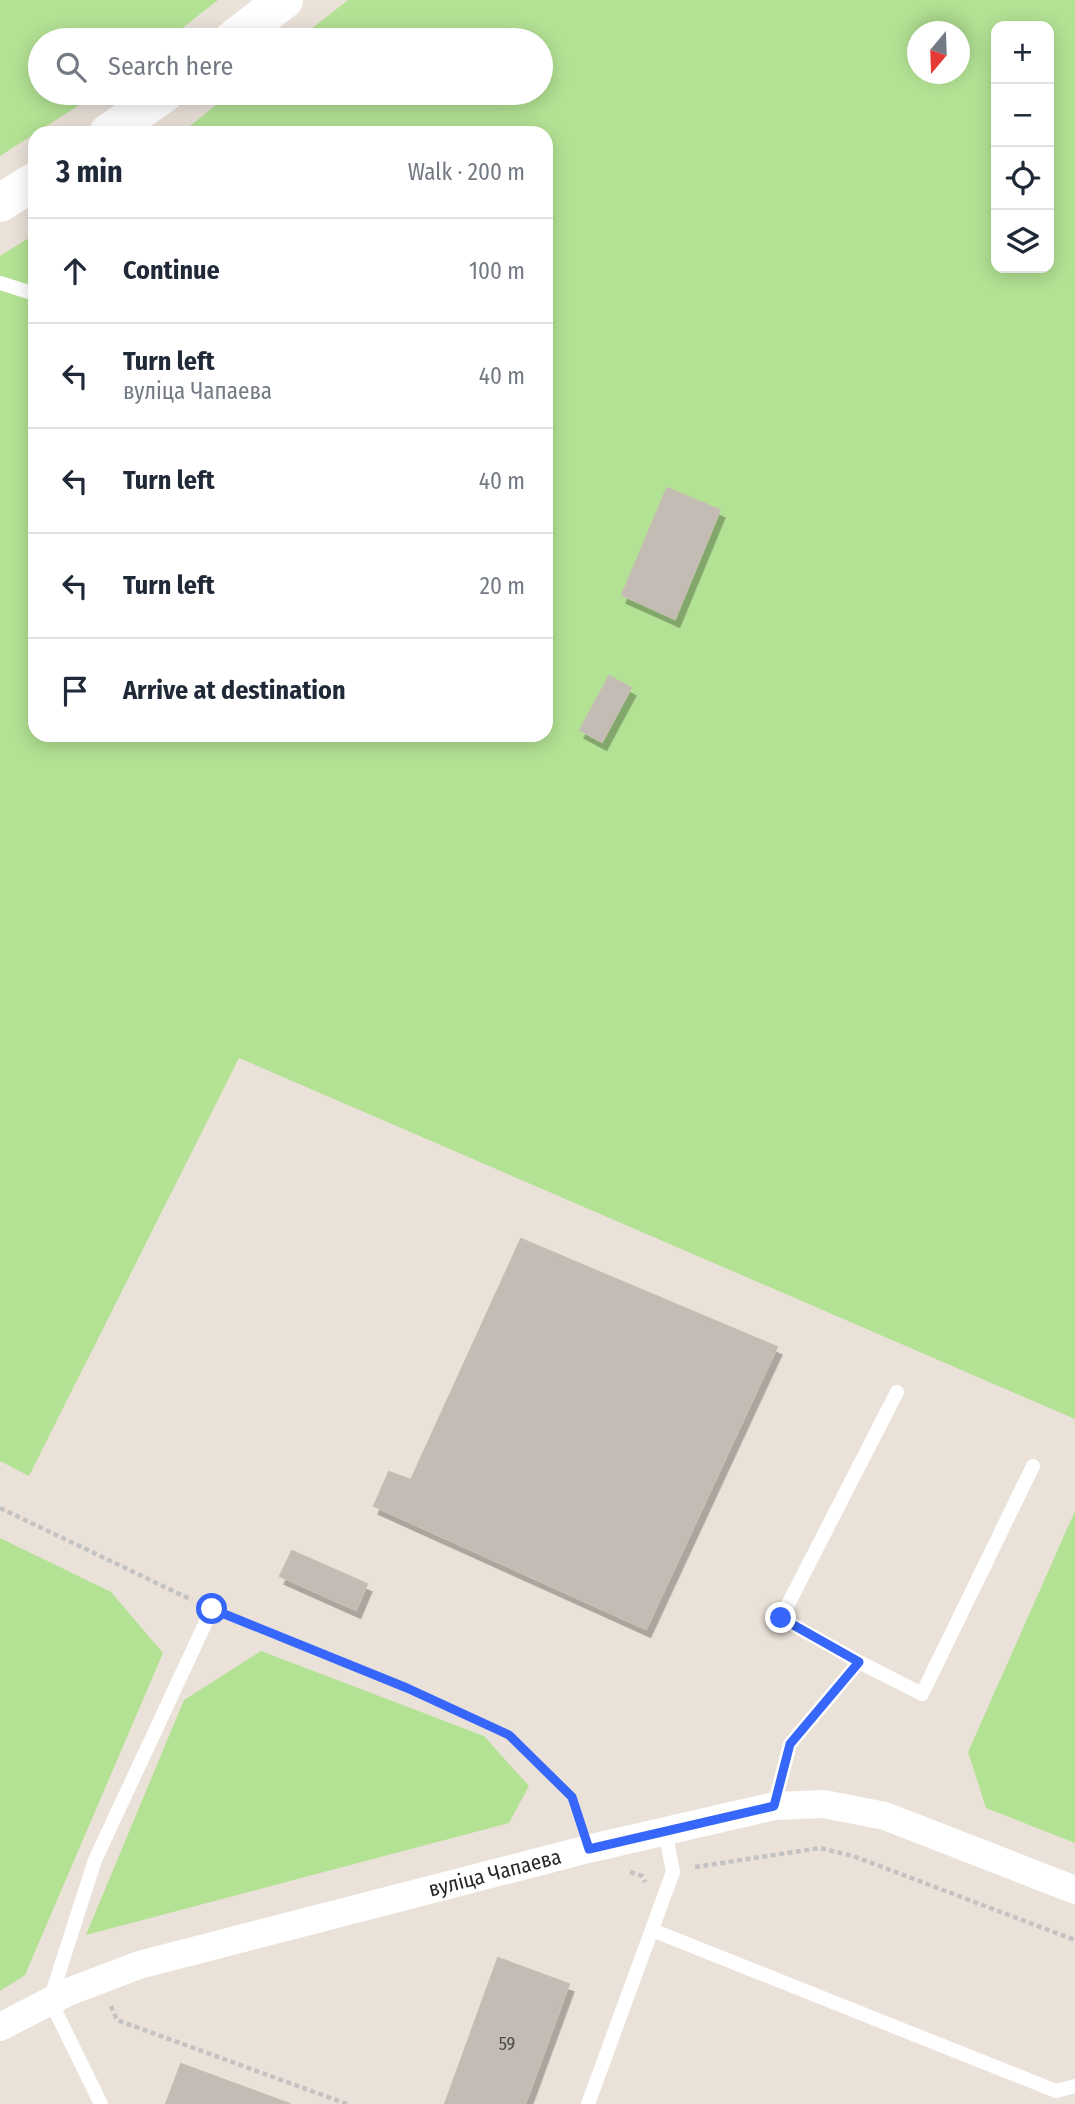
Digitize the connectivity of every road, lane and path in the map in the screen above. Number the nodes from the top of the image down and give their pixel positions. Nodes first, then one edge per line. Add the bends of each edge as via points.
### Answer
1 (284, 0) edge
2 (248, 28) edge
3 (148, 105) edge
4 (118, 126) edge
5 (28, 185) edge
6 (0, 203) edge
7 (0, 283) edge
8 (28, 292) edge
9 (897, 1392) dead end
10 (1033, 1466) dead end
11 (0, 1508) edge
12 (212, 1609) junction
13 (859, 1662) junction
14 (774, 1806) junction
15 (665, 1830) junction
16 (589, 1849) junction
17 (621, 1868) dead end
18 (693, 1868) dead end
19 (648, 1887) dead end
20 (1075, 1890) edge
21 (652, 1930) junction
22 (1075, 1940) edge
23 (107, 1998) dead end
24 (50, 2000) junction
25 (0, 2027) edge
26 (1075, 2086) edge
27 (101, 2104) edge
28 (348, 2104) edge
29 (589, 2104) edge

1 - 2 main road
3 - 4 main road
5 - 6 main road
7 - 8 lane
9 - 13 lane via 781,1618
10 - 13 lane via 922,1694
11 - 12 path
12 - 16 path via 509,1735 572,1797
12 - 24 lane via 95,1860
13 - 14 lane via 790,1744
14 - 15 street, вуліца Чапаева
14 - 20 street, вуліца Чапаева via 824,1804 885,1816
15 - 16 street, вуліца Чапаева
15 - 21 lane via 673,1872
16 - 24 street, вуліца Чапаева via 139,1965
17 - 19 path via 642,1876
18 - 22 path via 820,1848 853,1856
21 - 26 lane via 1056,2091
21 - 29 lane
23 - 28 path via 117,2020
24 - 25 street, вуліца Чапаева
24 - 27 lane

